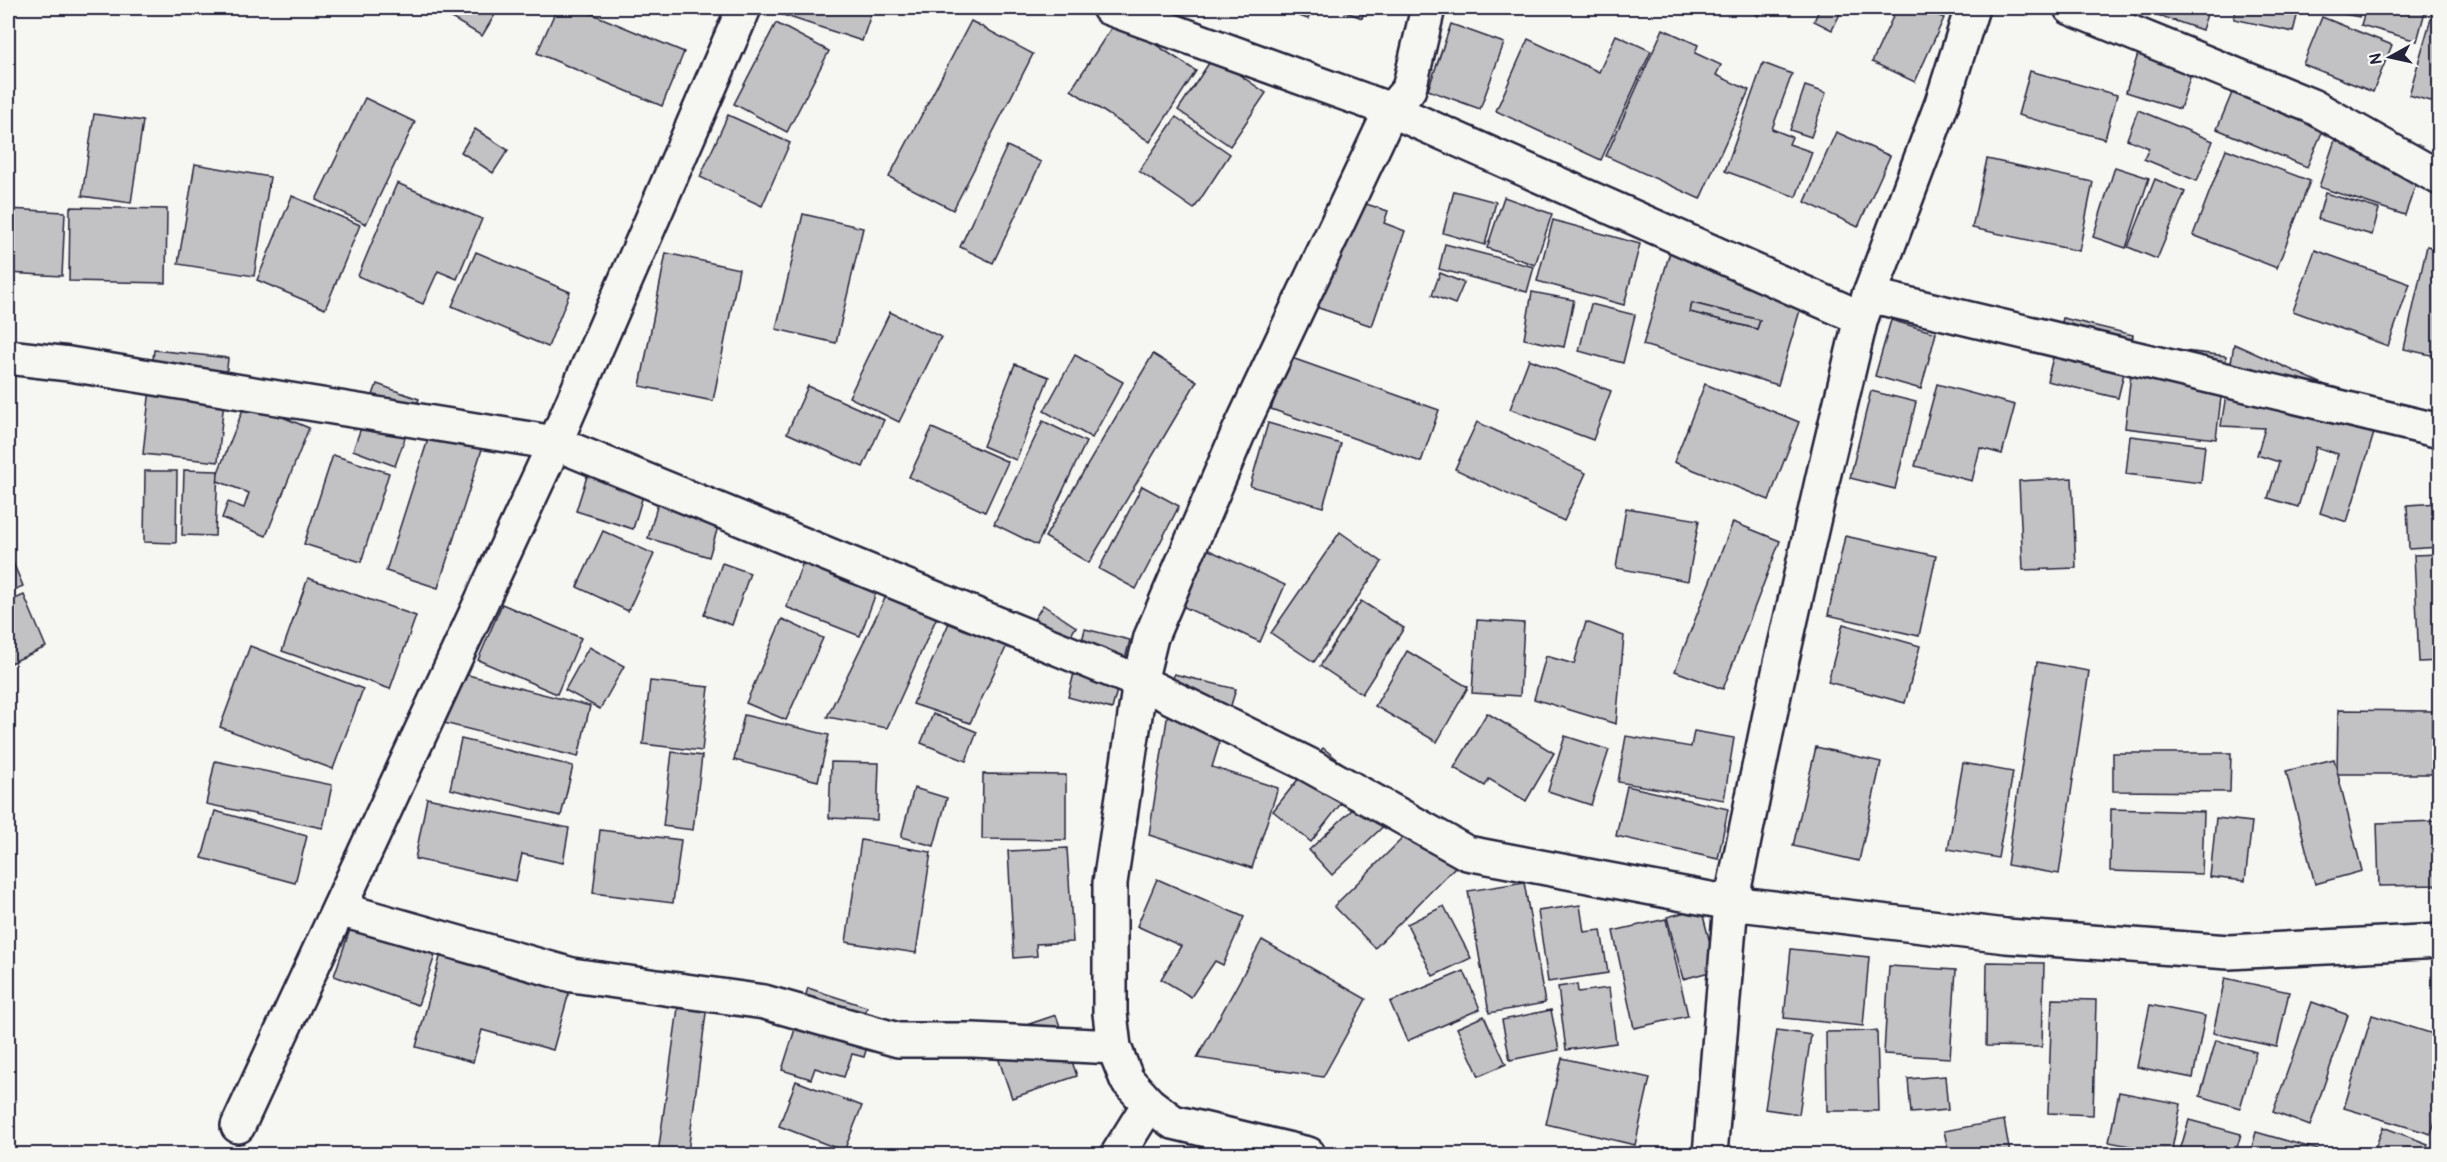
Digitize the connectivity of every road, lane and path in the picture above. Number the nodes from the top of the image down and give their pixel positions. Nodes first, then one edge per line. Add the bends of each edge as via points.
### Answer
1 (744, 8) edge
2 (1109, 8) edge
3 (1428, 8) edge
4 (1972, 8) edge
5 (2072, 8) edge
6 (1391, 110) junction
7 (2439, 178) edge
8 (1865, 306) junction
9 (8, 357) edge
10 (2439, 431) edge
11 (555, 443) junction
12 (1140, 682) junction
13 (1731, 903) junction
14 (339, 909) junction
15 (2439, 941) edge
16 (1114, 1047) junction
17 (1149, 1104) junction
18 (238, 1126) dead end
19 (1118, 1155) edge
20 (1308, 1155) edge
21 (1710, 1155) edge

1 - 11 street
2 - 6 street
3 - 6 street via 1409,89
4 - 8 street via 1942,103
5 - 7 street via 2312,106
6 - 8 street
6 - 12 street via 1232,447 1151,637
8 - 10 street
8 - 13 street via 1775,690
9 - 11 street
11 - 12 street
11 - 14 street
12 - 13 street via 1307,764 1467,853
12 - 16 street via 1110,883 1110,1013
13 - 15 street via 2006,936 2229,952
13 - 21 street
14 - 16 street via 572,975 764,1002 898,1040
14 - 18 street
16 - 17 street via 1127,1080
17 - 19 street
17 - 20 street via 1173,1122

